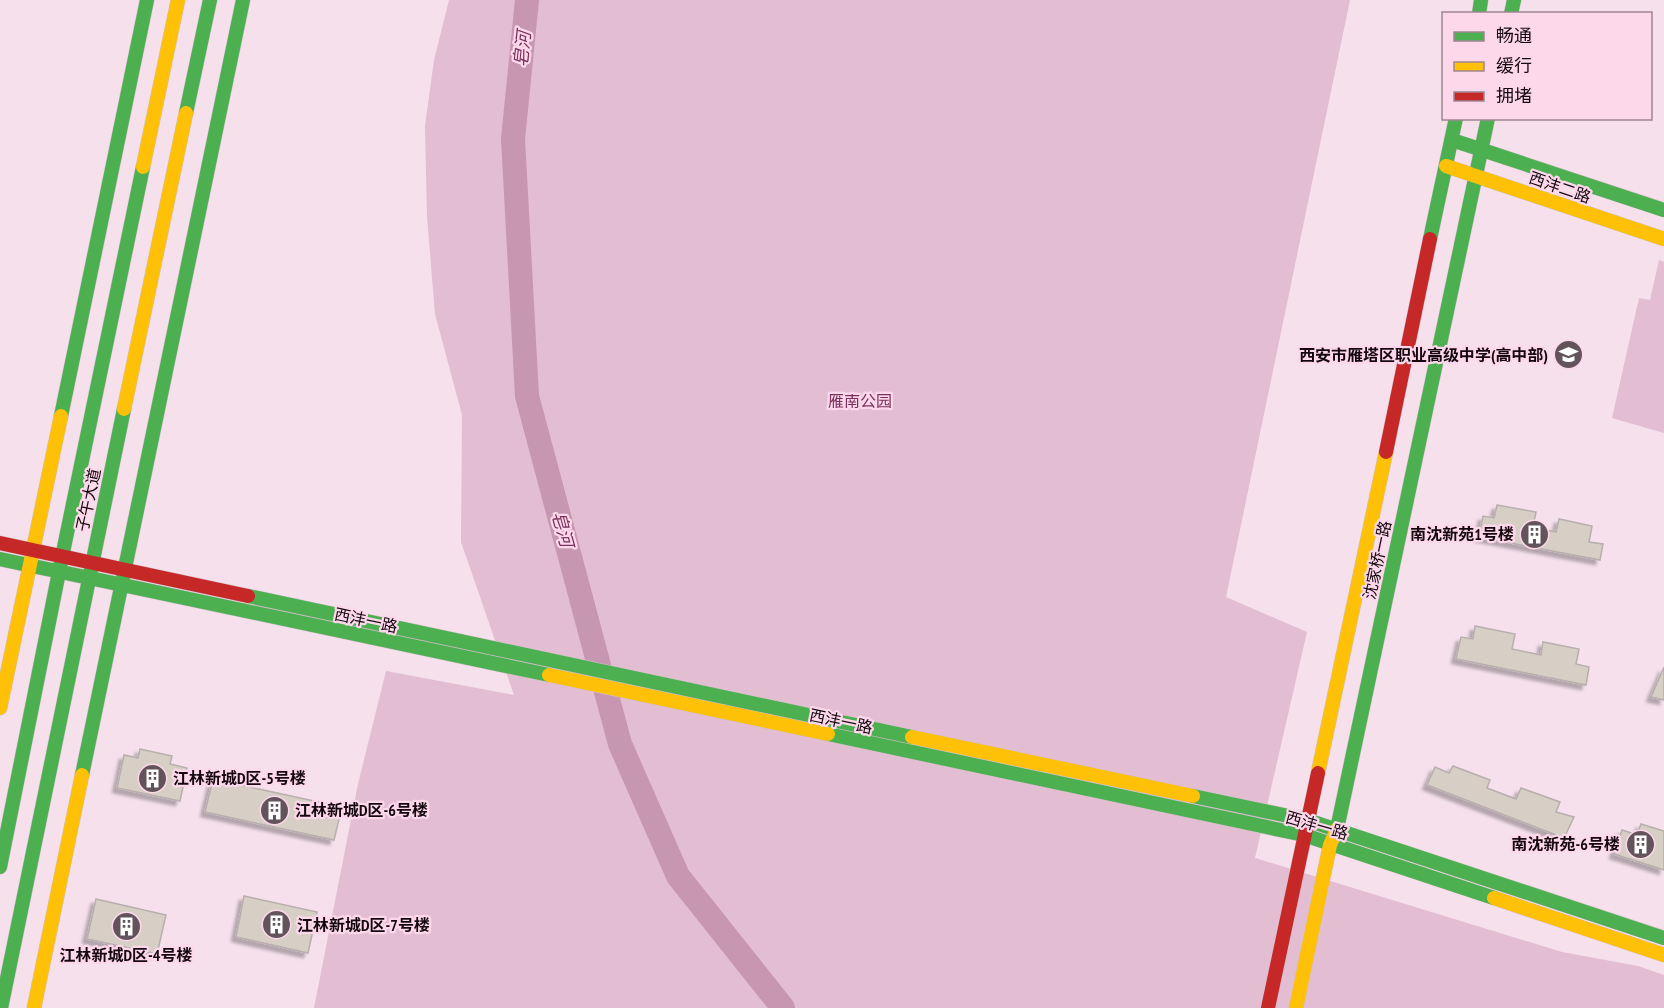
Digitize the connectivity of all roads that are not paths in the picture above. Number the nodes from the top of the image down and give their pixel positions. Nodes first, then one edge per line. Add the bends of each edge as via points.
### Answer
1 (147, 0) edge
2 (178, 0) edge
3 (210, 0) edge
4 (243, 0) edge
5 (1456, 120) edge
6 (1488, 120) edge
7 (1452, 140) junction
8 (1481, 150) junction
9 (1446, 166) junction
10 (1476, 176) junction
11 (1664, 210) edge
12 (1664, 239) edge
13 (0, 543) edge
14 (32, 550) junction
15 (62, 557) junction
16 (0, 559) edge
17 (29, 565) junction
18 (90, 570) junction
19 (60, 572) junction
20 (123, 577) junction
21 (0, 708) edge
22 (1307, 820) junction
23 (1337, 830) junction
24 (1304, 836) junction
25 (1330, 845) junction
26 (0, 867) edge
27 (1664, 938) edge
28 (1664, 955) edge
29 (1, 1008) edge
30 (34, 1008) edge
31 (1268, 1008) edge
32 (1296, 1008) edge

1 - 14 main road
2 - 15 main road, 子午大道
3 - 18 main road, 子午大道
4 - 20 main road
5 - 7 main road, 沈家桥一路
6 - 8 main road, 沈家桥一路
7 - 8 main road, 西沣二路
7 - 9 main road, 沈家桥一路
8 - 10 main road, 沈家桥一路
8 - 11 main road, 西沣二路
9 - 10 main road, 西沣二路
9 - 22 main road, 沈家桥一路
10 - 12 main road, 西沣二路
10 - 23 main road, 沈家桥一路
13 - 14 main road, 西沣一路
14 - 15 main road, 西沣一路
14 - 17 main road
15 - 18 main road, 西沣一路
15 - 19 main road, 子午大道
16 - 17 main road, 西沣一路
17 - 19 main road, 西沣一路
17 - 21 main road
18 - 19 main road, 西沣一路
18 - 20 main road, 西沣一路
18 - 29 main road, 子午大道
19 - 26 main road, 子午大道
20 - 22 main road, 西沣一路
20 - 24 main road, 西沣一路 via 530,672
20 - 30 main road
22 - 23 main road, 西沣一路
22 - 24 main road, 沈家桥一路
23 - 25 main road, 沈家桥一路
23 - 27 main road, 西沣一路
24 - 25 main road, 西沣一路
24 - 31 main road, 沈家桥一路
25 - 28 main road, 西沣一路
25 - 32 main road, 沈家桥一路

